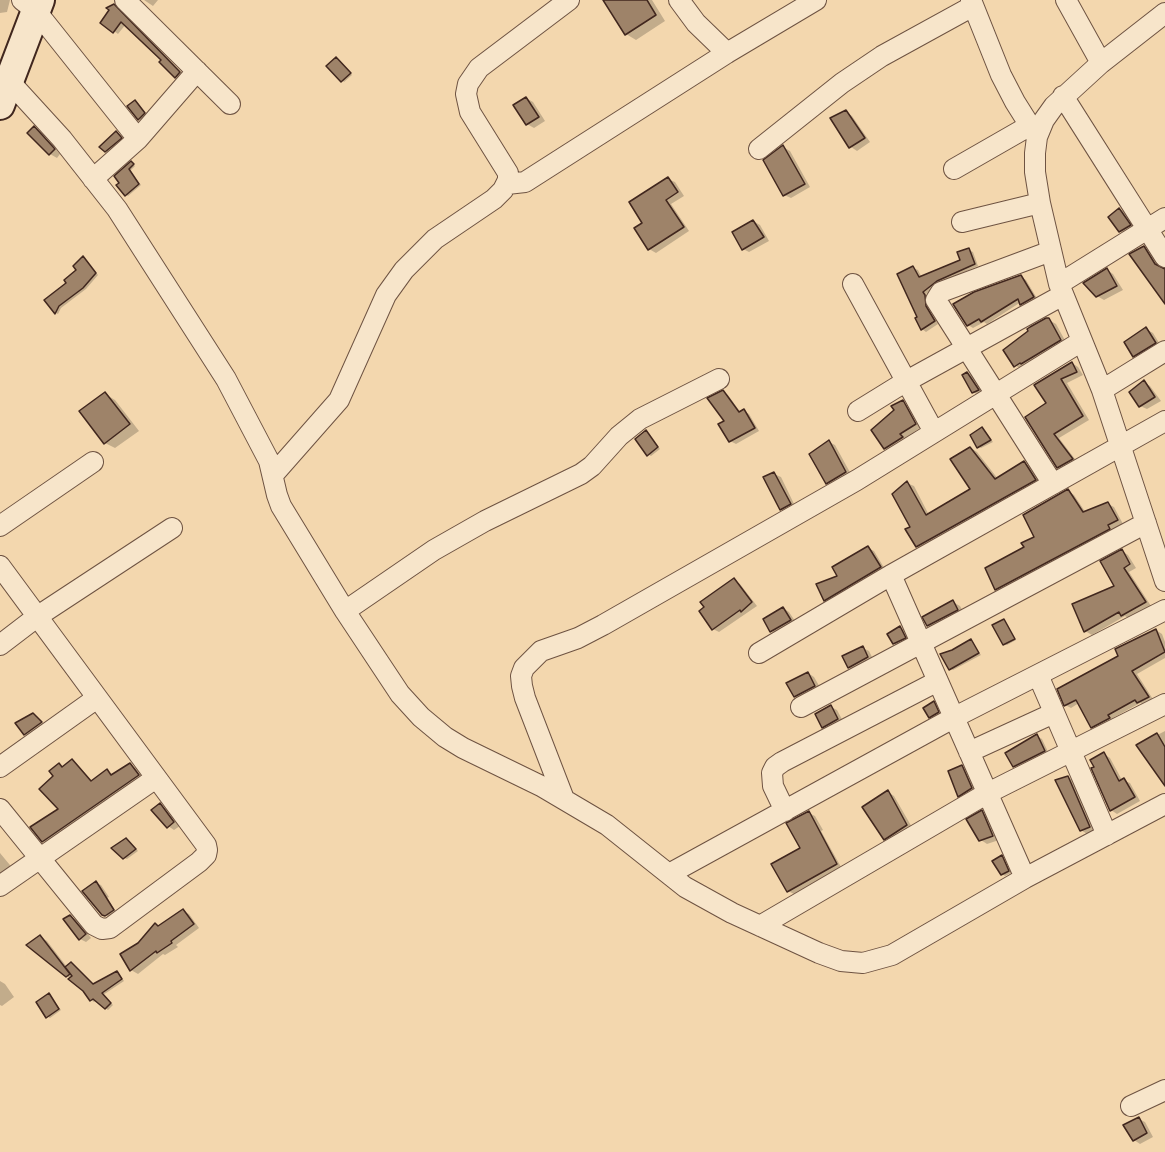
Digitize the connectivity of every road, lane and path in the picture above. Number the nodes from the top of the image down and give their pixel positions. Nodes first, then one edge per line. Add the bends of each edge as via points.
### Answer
1 (125, 0) edge
2 (570, 0) edge
3 (679, 0) edge
4 (816, 0) edge
5 (1066, 0) edge
6 (972, 3) edge
7 (33, 4) edge
8 (1165, 13) edge
9 (727, 52) junction
10 (1101, 63) junction
11 (197, 71) junction
12 (5, 93) edge
13 (1063, 96) junction
14 (230, 104) dead end
15 (1033, 132) junction
16 (138, 139) junction
17 (759, 149) dead end
18 (954, 169) dead end
19 (93, 179) junction
20 (507, 184) junction
21 (1040, 203) junction
22 (1165, 219) edge
23 (962, 222) dead end
24 (1147, 230) junction
25 (1052, 250) junction
26 (1165, 257) edge
27 (854, 284) dead end
28 (1061, 289) junction
29 (1082, 341) junction
30 (966, 348) junction
31 (1165, 351) edge
32 (719, 379) dead end
33 (905, 382) junction
34 (1102, 390) junction
35 (996, 394) junction
36 (858, 411) dead end
37 (1165, 421) edge
38 (934, 432) junction
39 (1120, 447) junction
40 (93, 462) dead end
41 (273, 475) junction
42 (1053, 484) junction
43 (0, 526) edge
44 (172, 528) dead end
45 (1154, 529) edge
46 (0, 566) edge
47 (891, 575) junction
48 (1165, 581) edge
49 (1165, 610) edge
50 (345, 612) junction
51 (38, 616) junction
52 (921, 642) junction
53 (0, 645) edge
54 (759, 653) dead end
55 (1038, 675) junction
56 (938, 681) junction
57 (97, 698) junction
58 (1165, 704) edge
59 (801, 707) dead end
60 (1054, 713) junction
61 (955, 717) junction
62 (969, 752) junction
63 (1071, 753) junction
64 (0, 766) edge
65 (156, 777) junction
66 (986, 794) junction
67 (564, 799) junction
68 (1165, 804) edge
69 (0, 809) edge
70 (785, 811) junction
71 (1107, 835) junction
72 (39, 858) junction
73 (669, 874) junction
74 (1025, 878) junction
75 (0, 886) edge
76 (760, 926) junction
77 (1165, 1090) edge
78 (1131, 1106) dead end

1 - 11 street
2 - 20 street via 479,68 468,84 470,112 508,173
3 - 9 street via 696,23
4 - 9 street
5 - 10 street
6 - 15 street via 1001,75
6 - 17 street via 842,83
7 - 12 main road
7 - 16 street
8 - 10 street
9 - 20 street via 525,182
10 - 13 street
11 - 14 street
11 - 16 street
12 - 19 street via 62,139
13 - 15 street
13 - 24 street
15 - 18 street
15 - 21 street
16 - 19 street
19 - 41 street via 117,209 226,379 270,461
20 - 41 street via 494,199 435,239 404,270 386,295 339,400
21 - 23 street
21 - 25 street
22 - 24 street
24 - 26 street
24 - 28 street
25 - 28 street
25 - 30 street via 937,296 938,305
27 - 33 street
28 - 29 street
28 - 30 street
29 - 34 street
29 - 35 street
30 - 33 street
30 - 35 street
31 - 34 street
32 - 50 street via 640,419 581,474 454,538
33 - 36 street
33 - 38 street
34 - 39 street
35 - 38 street
35 - 42 street
37 - 39 street
38 - 67 street via 603,625 541,651 530,661 521,676 525,698
39 - 42 street
39 - 45 street
40 - 43 street
41 - 50 street via 281,506
42 - 47 street
44 - 51 street
45 - 48 street
45 - 52 street
46 - 51 street
47 - 52 street
47 - 54 street
49 - 55 street
50 - 67 street via 400,694 421,717 463,748
51 - 53 street
51 - 57 street
52 - 56 street
52 - 59 street
55 - 60 street
55 - 61 street
56 - 61 street
56 - 70 street via 775,767 773,786
57 - 64 street
57 - 65 street
58 - 63 street
60 - 62 street
60 - 63 street
61 - 62 street
61 - 70 street
62 - 66 street
63 - 66 street
63 - 71 street
65 - 72 street
65 - 72 street via 206,845 206,855 110,928 94,926
66 - 74 street
66 - 76 street
67 - 73 street via 607,825
68 - 71 street
69 - 72 street
70 - 73 street
71 - 74 street
72 - 75 street
73 - 76 street via 685,887
74 - 76 street via 892,955 863,963 842,961
77 - 78 street

